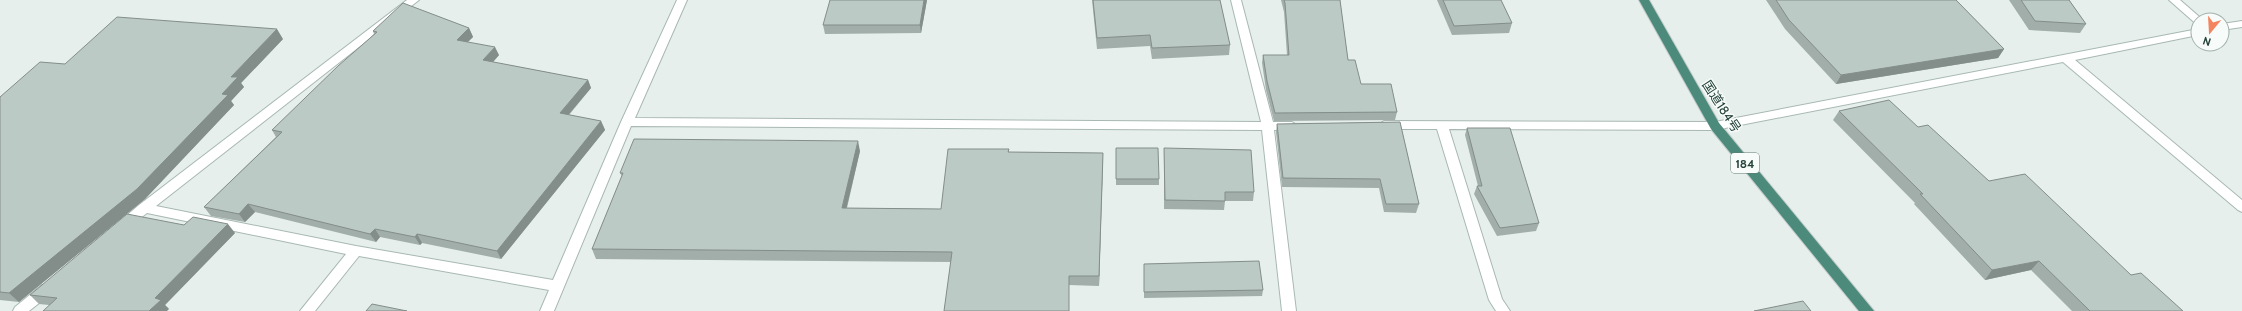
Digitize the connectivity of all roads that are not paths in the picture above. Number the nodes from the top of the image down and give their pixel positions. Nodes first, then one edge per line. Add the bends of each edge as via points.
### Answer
1 (414, 0) edge
2 (682, 0) edge
3 (1236, 0) edge
4 (1644, 0) edge
5 (2174, 0) edge
6 (2190, 13) edge
7 (2242, 24) edge
8 (2230, 26) edge
9 (2190, 34) edge
10 (2067, 58) junction
11 (627, 122) junction
12 (1442, 125) junction
13 (1308, 126) edge
14 (1371, 126) edge
15 (1714, 126) junction
16 (1268, 127) junction
17 (2242, 207) edge
18 (143, 208) junction
19 (114, 232) edge
20 (356, 251) junction
21 (55, 282) edge
22 (557, 286) junction
23 (20, 311) edge
24 (307, 311) edge
25 (547, 311) edge
26 (1289, 311) edge
27 (1503, 311) edge
28 (1867, 311) edge

1 - 18 street
2 - 11 street
3 - 16 street
4 - 15 highway, 国道184号 / 184
5 - 6 street
7 - 8 street
9 - 10 street
10 - 15 street
10 - 17 street
11 - 16 street
11 - 22 street
12 - 14 street
12 - 15 street
12 - 27 street via 1496,300
13 - 16 street
15 - 28 highway, 国道184号 / 184
16 - 26 street
18 - 19 street
18 - 20 street
20 - 22 street
20 - 24 street
21 - 23 street
22 - 25 street

